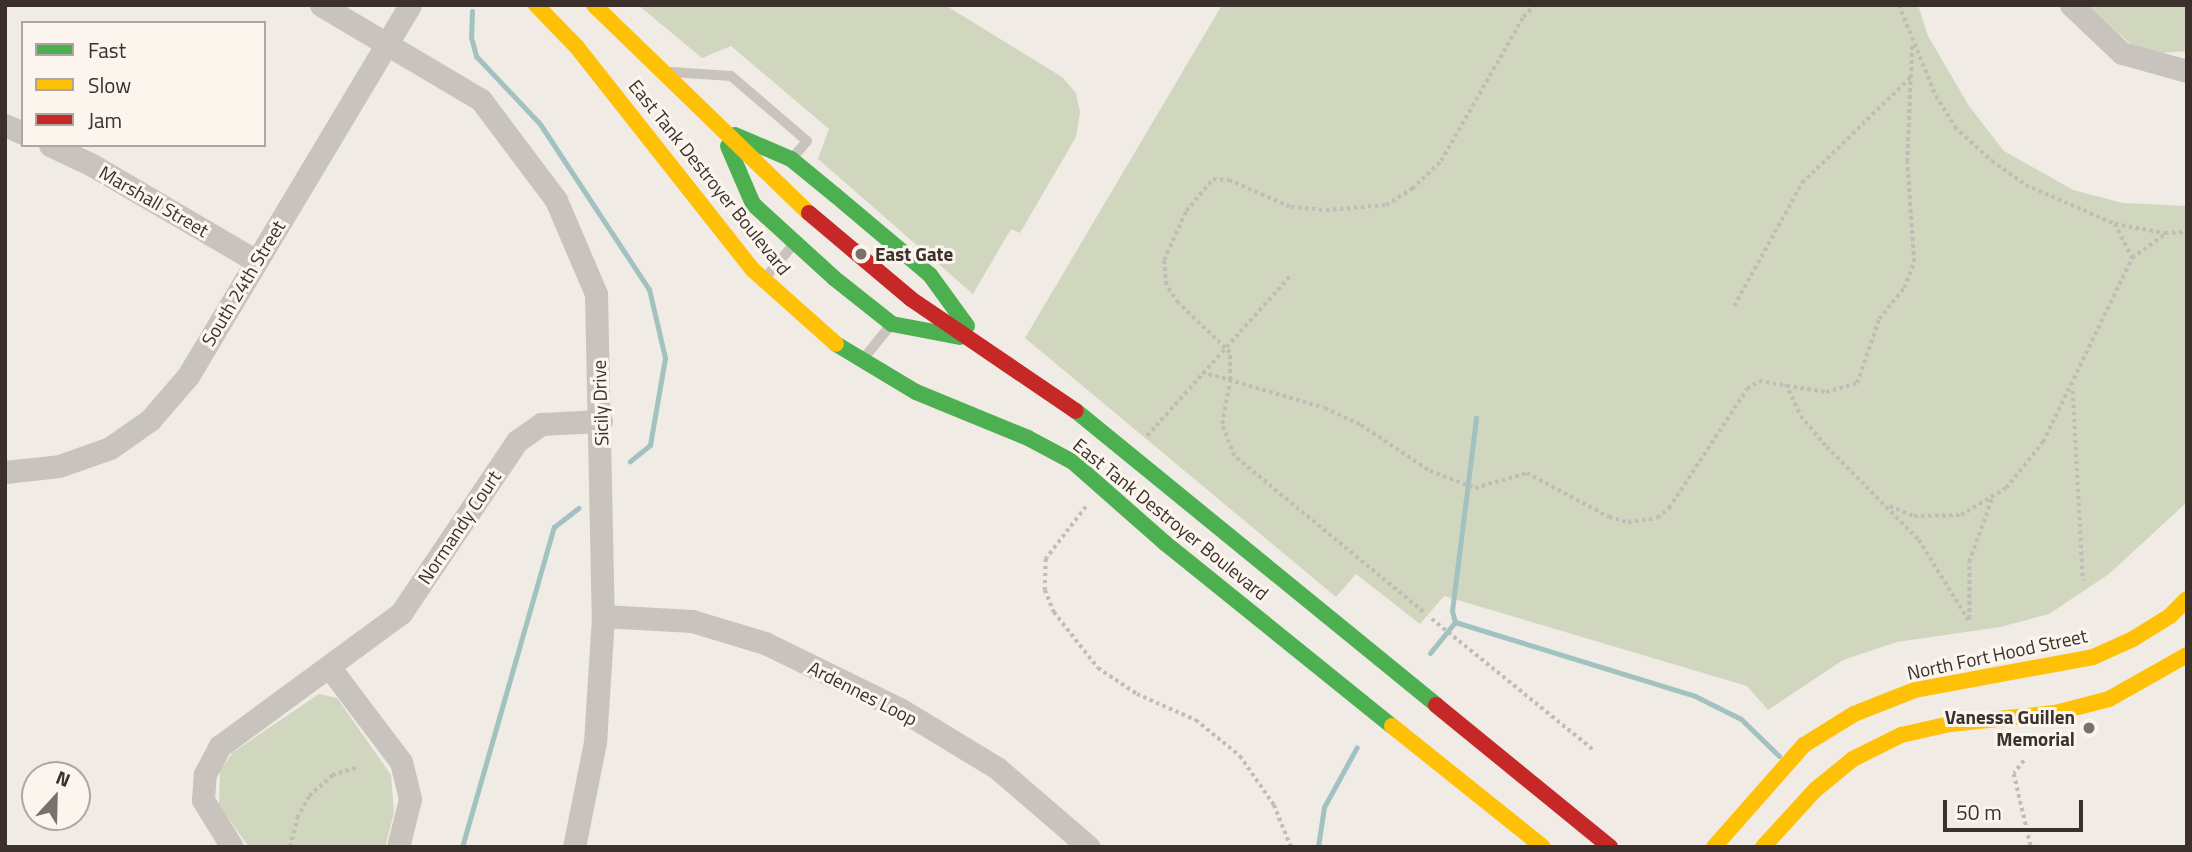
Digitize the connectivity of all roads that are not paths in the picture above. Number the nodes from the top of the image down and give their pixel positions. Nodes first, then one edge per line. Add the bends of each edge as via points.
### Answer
1 (321, 5) edge
2 (410, 5) edge
3 (536, 5) edge
4 (594, 5) edge
5 (2071, 5) edge
6 (386, 43) junction
7 (2187, 71) edge
8 (665, 72) junction
9 (5, 125) edge
10 (720, 128) junction
11 (21, 132) edge
12 (54, 147) edge
13 (771, 182) junction
14 (825, 207) junction
15 (800, 236) junction
16 (256, 261) junction
17 (764, 279) junction
18 (911, 299) junction
19 (978, 341) junction
20 (861, 362) junction
21 (601, 421) junction
22 (5, 472) edge
23 (2187, 599) edge
24 (603, 616) junction
25 (2187, 655) edge
26 (330, 668) junction
27 (232, 847) edge
28 (398, 847) edge
29 (574, 847) edge
30 (1089, 847) edge
31 (1543, 847) edge
32 (1610, 847) edge
33 (1714, 847) edge
34 (1763, 847) edge

1 - 6 street, Sicily Drive
2 - 6 street, South 24th Street
3 - 17 street, East Tank Destroyer Boulevard via 576,46
4 - 8 street, East Tank Destroyer Boulevard
5 - 7 street via 2122,53
6 - 16 street, South 24th Street
6 - 21 street, Sicily Drive via 481,100 556,200 596,294
8 - 10 street, East Tank Destroyer Boulevard
8 - 13 lane via 731,76 807,141
9 - 11 street
10 - 13 street, East Tank Destroyer Boulevard
10 - 13 street
10 - 13 street
12 - 16 street, Marshall Street
13 - 14 street
13 - 14 street
13 - 15 street
14 - 15 lane
14 - 18 street
14 - 18 street
15 - 17 lane
15 - 18 street
16 - 22 street, South 24th Street via 188,376 150,420 110,449 59,466
17 - 20 street, East Tank Destroyer Boulevard
18 - 19 street, East Tank Destroyer Boulevard
18 - 19 street
18 - 19 street
18 - 20 lane
19 - 32 street, East Tank Destroyer Boulevard via 1086,418
20 - 31 street, East Tank Destroyer Boulevard via 916,392 1028,438 1073,462 1165,543
21 - 24 street, Sicily Drive
21 - 26 street, Normandy Court via 541,424 517,441 401,613
23 - 33 street, North Fort Hood Street via 2170,616 2093,657 1914,690 1854,715 1804,745
24 - 29 street, Sicily Drive via 595,742
24 - 30 street, Ardennes Loop via 692,621 765,643 900,709 997,768
25 - 34 street via 2109,699 2055,713 1950,724 1901,735 1853,759 1815,790
26 - 27 street, Normandy Court via 220,746 205,774 203,800
26 - 28 street via 401,762 410,799

